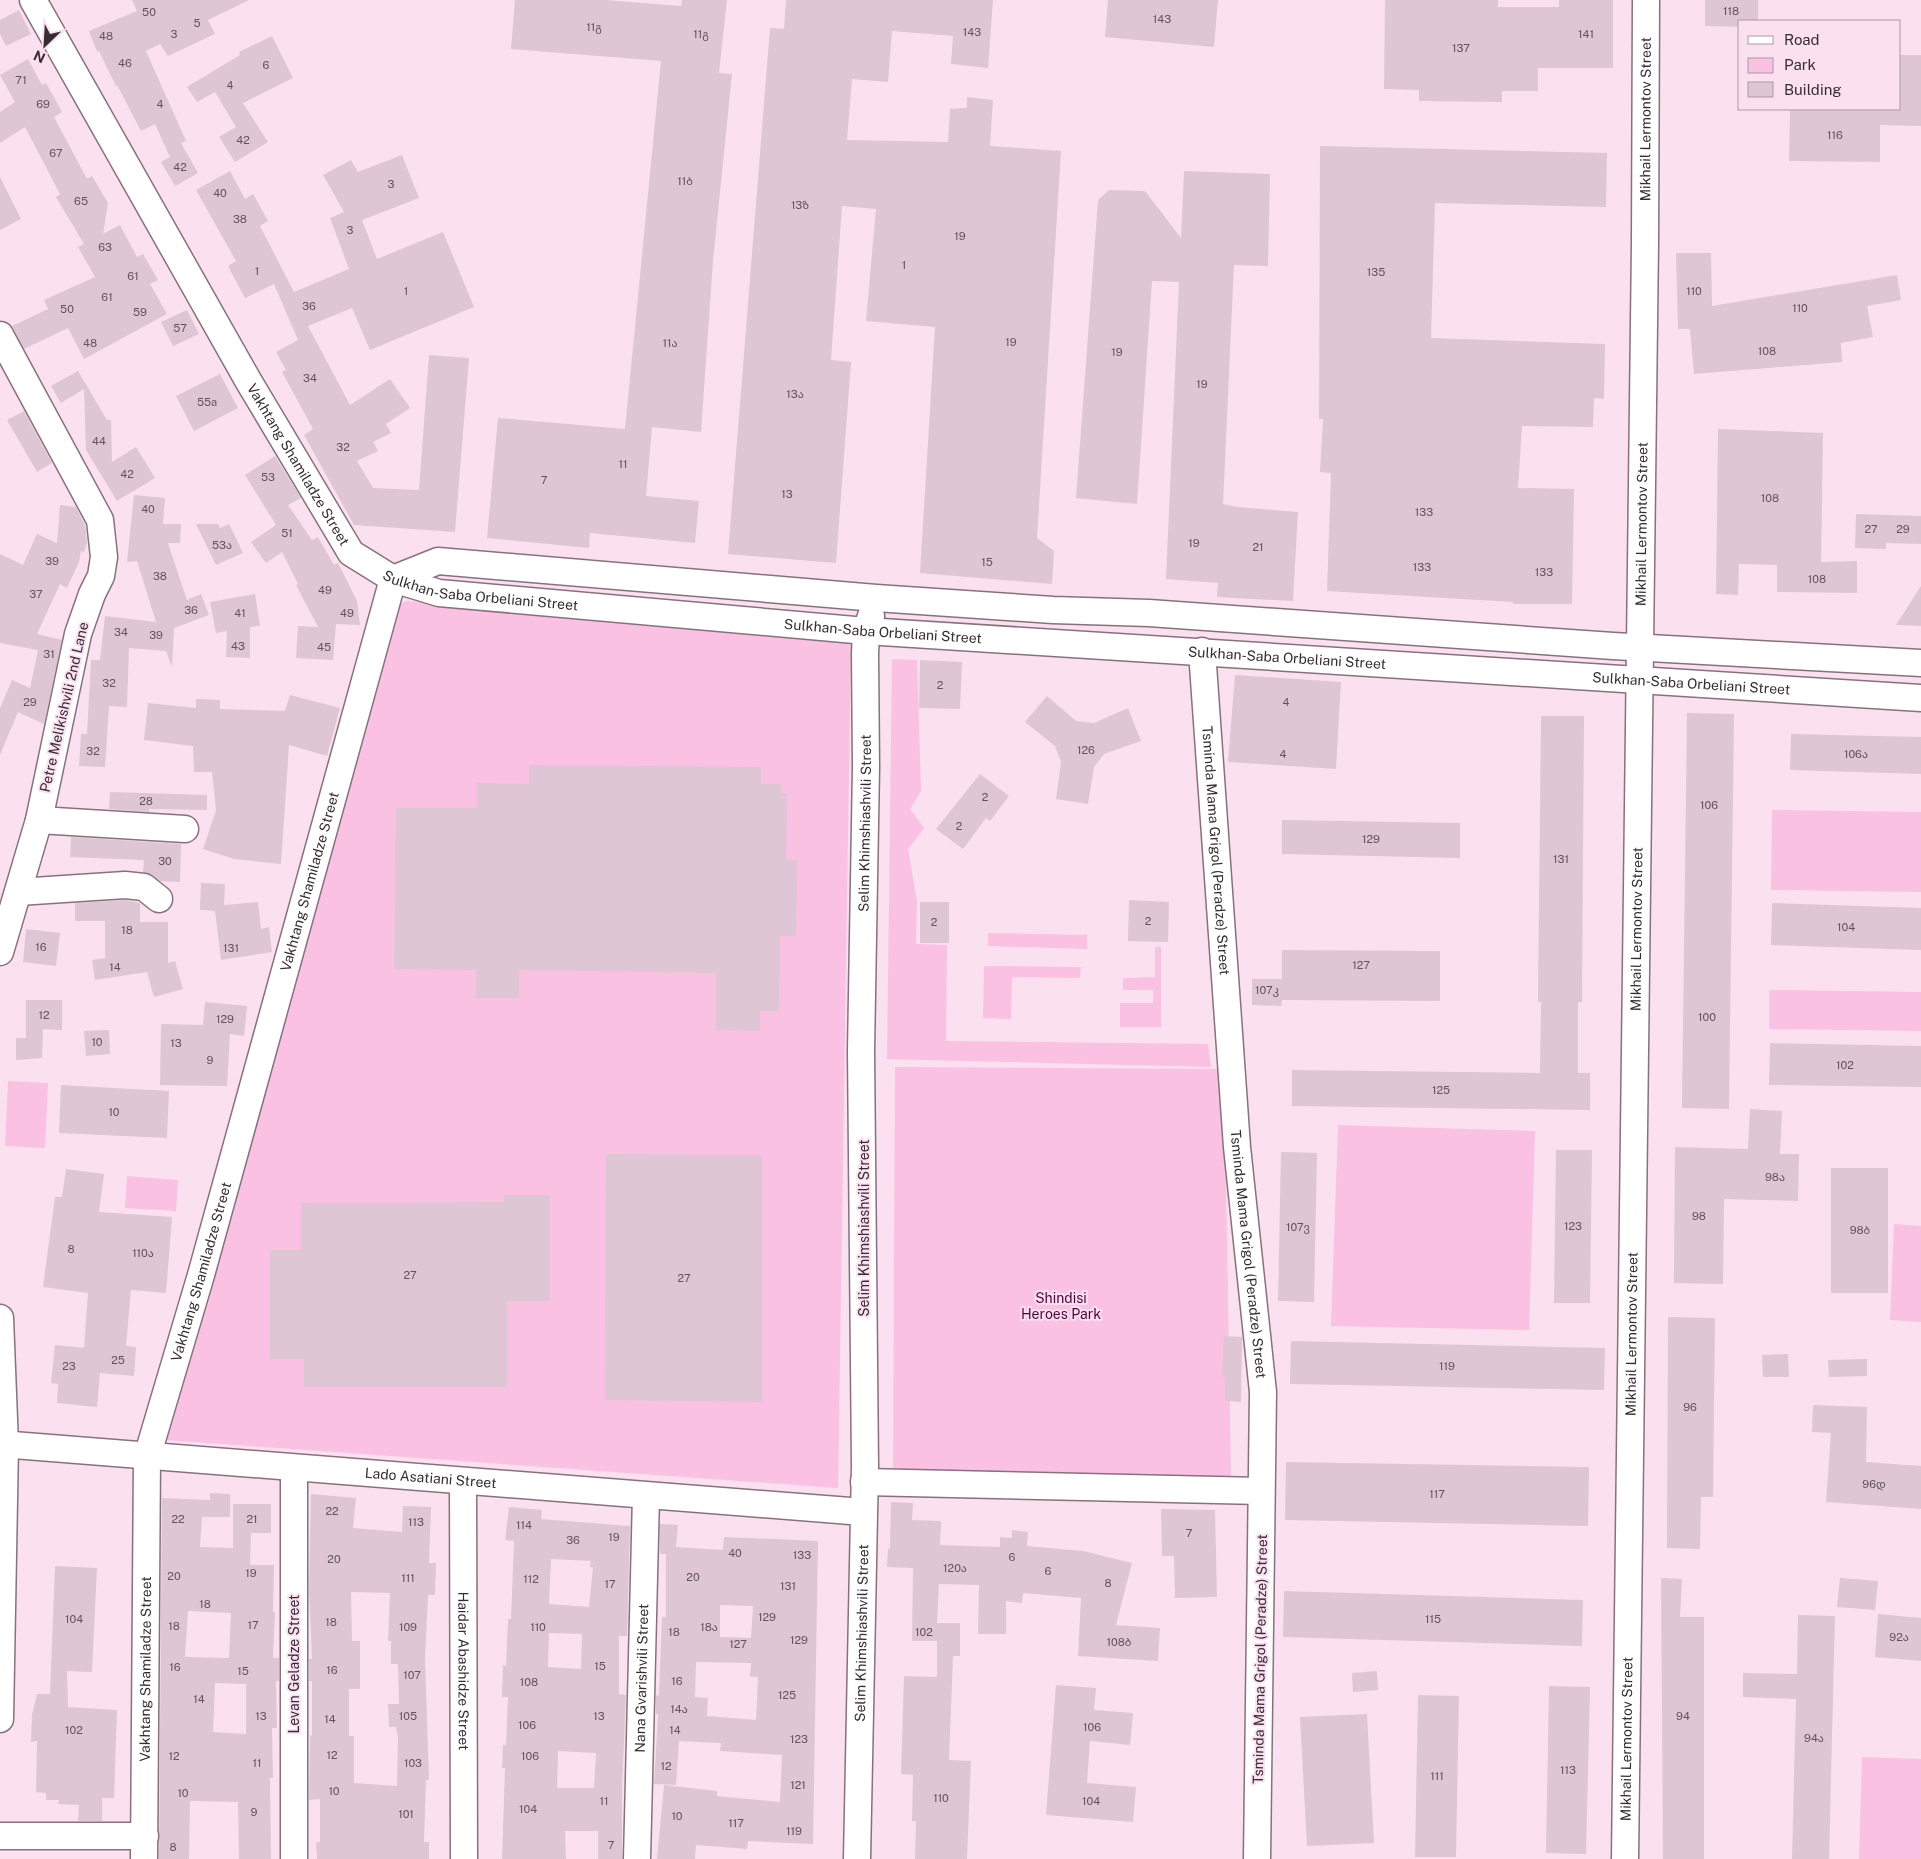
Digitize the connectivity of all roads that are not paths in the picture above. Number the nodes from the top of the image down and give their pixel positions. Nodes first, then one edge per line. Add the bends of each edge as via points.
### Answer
1 (33, 0) edge
2 (1646, 0) edge
3 (0, 335) edge
4 (393, 579) junction
5 (876, 598) junction
6 (866, 631) junction
7 (1639, 646) junction
8 (1202, 651) junction
9 (1921, 663) edge
10 (1638, 680) junction
11 (1921, 698) edge
12 (39, 820) junction
13 (185, 828) dead end
14 (18, 892) junction
15 (159, 899) dead end
16 (0, 952) edge
17 (0, 1318) edge
18 (2, 1445) edge
19 (147, 1457) junction
20 (294, 1469) junction
21 (463, 1482) junction
22 (864, 1482) junction
23 (1261, 1491) junction
24 (646, 1496) junction
25 (863, 1512) junction
26 (0, 1719) edge
27 (0, 1836) edge
28 (144, 1847) edge
29 (294, 1859) edge
30 (464, 1859) edge
31 (637, 1859) edge
32 (857, 1859) edge
33 (1258, 1859) edge
34 (1625, 1859) edge

1 - 4 street, Vakhtang Shamiladze Street via 249,382 351,554
2 - 7 street, Mikhail Lermontov Street
3 - 12 street, Petre Melikishvili 2nd Lane via 100,520 104,556 101,576 78,634
4 - 5 street, Sulkhan-Saba Orbeliani Street via 438,561
4 - 6 street, Sulkhan-Saba Orbeliani Street via 439,593
4 - 19 street, Vakhtang Shamiladze Street via 201,1275
5 - 6 street, Selim Khimshiashvili Street
5 - 7 street, Sulkhan-Saba Orbeliani Street
6 - 8 street, Sulkhan-Saba Orbeliani Street
6 - 22 street, Selim Khimshiashvili Street via 861,1051 864,1122
7 - 9 street, Sulkhan-Saba Orbeliani Street
7 - 10 street, Mikhail Lermontov Street
8 - 10 street, Sulkhan-Saba Orbeliani Street via 1508,674
8 - 23 street, Tsminda Mama Grigol (Peradze) Street via 1237,1147 1263,1392
10 - 11 street, Sulkhan-Saba Orbeliani Street
10 - 34 street, Mikhail Lermontov Street
12 - 13 street
12 - 14 street, Petre Melikishvili 2nd Lane
14 - 15 street via 125,885 144,887
14 - 16 street, Petre Melikishvili 2nd Lane
17 - 18 street
18 - 19 street, Lado Asatiani Street
18 - 26 street
19 - 20 street, Lado Asatiani Street
19 - 28 street, Vakhtang Shamiladze Street
20 - 21 street, Lado Asatiani Street
20 - 29 street, Levan Geladze Street
21 - 24 street, Lado Asatiani Street
21 - 30 street, Haidar Abashidze Street
22 - 23 street
22 - 25 street, Selim Khimshiashvili Street
23 - 33 street, Tsminda Mama Grigol (Peradze) Street
24 - 25 street, Lado Asatiani Street
24 - 31 street, Nana Gvarishvili Street
25 - 32 street, Selim Khimshiashvili Street
27 - 28 street

